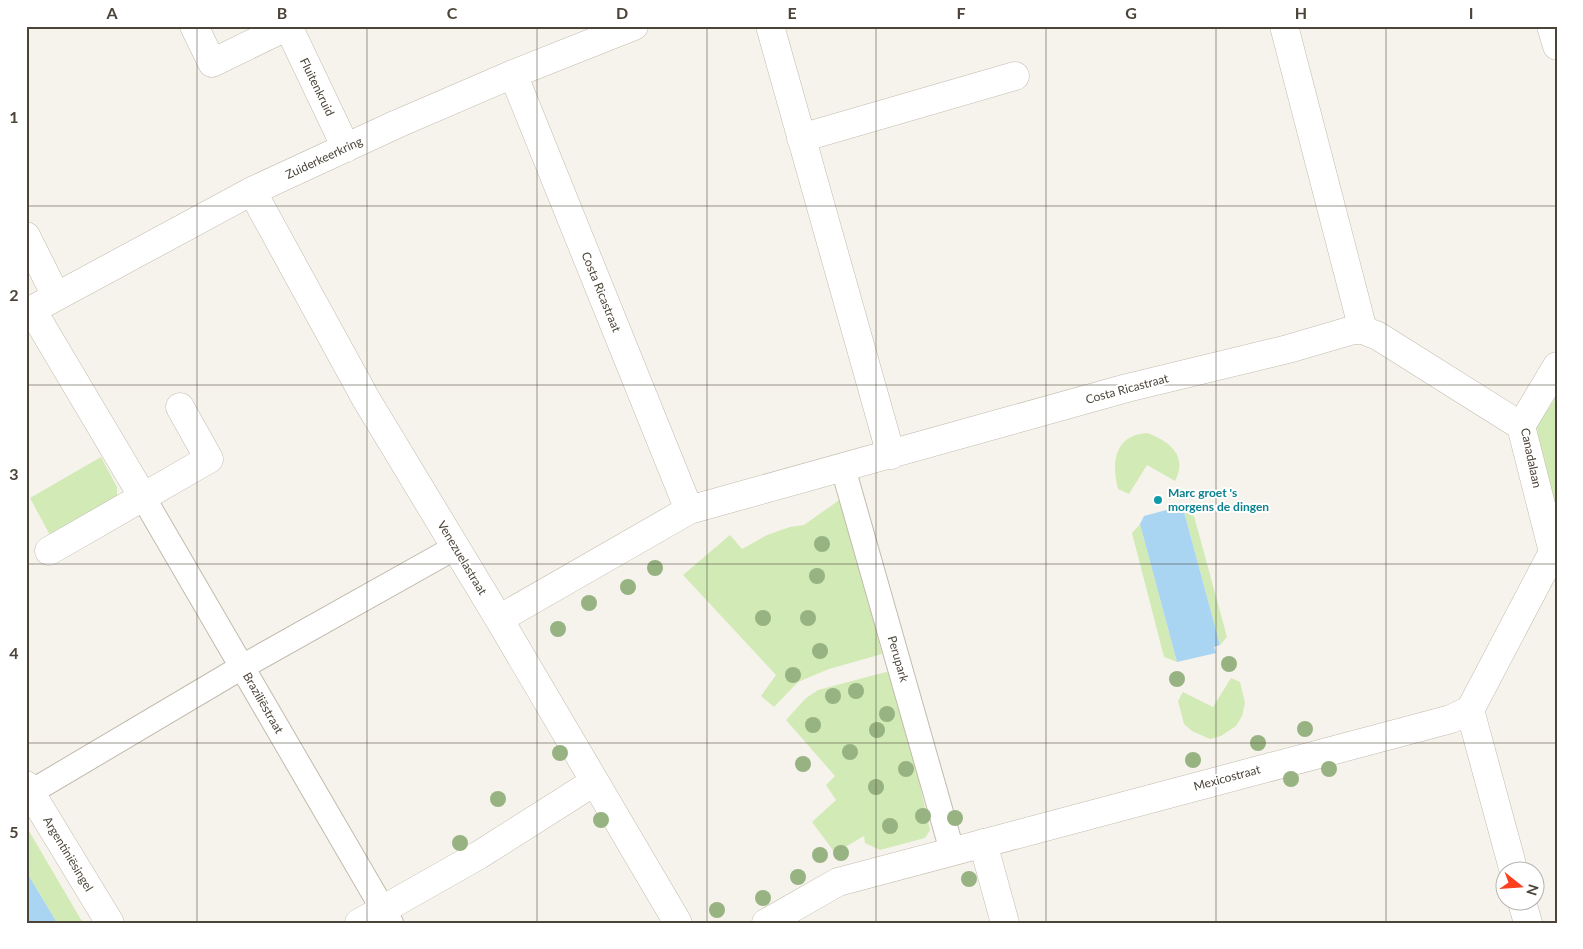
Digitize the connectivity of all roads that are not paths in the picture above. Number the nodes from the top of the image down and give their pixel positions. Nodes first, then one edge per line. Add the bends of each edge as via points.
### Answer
1 (194, 26) edge
2 (634, 26) edge
3 (770, 26) edge
4 (1284, 26) edge
5 (1551, 26) edge
6 (1557, 46) edge
7 (513, 74) junction
8 (1015, 76) dead end
9 (801, 138) junction
10 (346, 148) junction
11 (252, 191) junction
12 (26, 236) edge
13 (56, 296) junction
14 (29, 311) edge
15 (1363, 330) junction
16 (1557, 366) edge
17 (180, 407) dead end
18 (1522, 426) junction
19 (892, 455) junction
20 (843, 468) junction
21 (143, 497) junction
22 (689, 510) junction
23 (456, 547) junction
24 (49, 551) dead end
25 (1555, 553) edge
26 (499, 619) junction
27 (242, 667) junction
28 (1470, 710) junction
29 (594, 782) junction
30 (29, 789) edge
31 (983, 843) junction
32 (952, 851) junction
33 (1511, 862) edge
34 (387, 916) edge
35 (110, 923) edge
36 (359, 923) edge
37 (678, 923) edge
38 (766, 923) edge
39 (1005, 923) edge

1 - 10 street, Fluitenkruid via 212,63 288,26
2 - 7 street, Zuiderkeerkring
3 - 9 street
4 - 15 street
5 - 6 street
7 - 10 street, Zuiderkeerkring
7 - 22 street, Costa Ricastraat
8 - 9 street
9 - 19 street
10 - 11 street, Zuiderkeerkring
11 - 13 street, Zuiderkeerkring
11 - 23 street, Venezuelastraat via 366,399
12 - 13 street
13 - 14 street, Zuiderkeerkring
14 - 21 street, Braziliëstraat
15 - 18 street via 1378,336
15 - 19 street, Costa Ricastraat via 1127,388
16 - 18 street, Canadalaan
17 - 21 street via 209,459
18 - 25 street, Canadalaan
19 - 20 street, Costa Ricastraat
20 - 22 street, Costa Ricastraat
20 - 32 street, Perupark
21 - 24 street
21 - 27 street, Braziliëstraat
22 - 26 street, Costa Ricastraat
23 - 26 street, Venezuelastraat
23 - 27 street
25 - 28 street
26 - 29 street, Venezuelastraat
27 - 30 street
27 - 34 street, Braziliëstraat
28 - 31 street, Mexicostraat via 1442,721
28 - 33 street
29 - 34 street
29 - 37 street, Venezuelastraat
30 - 35 street, Argentiniësingel
31 - 32 street, Mexicostraat
31 - 39 street
32 - 38 street, Mexicostraat via 838,882
34 - 36 street

